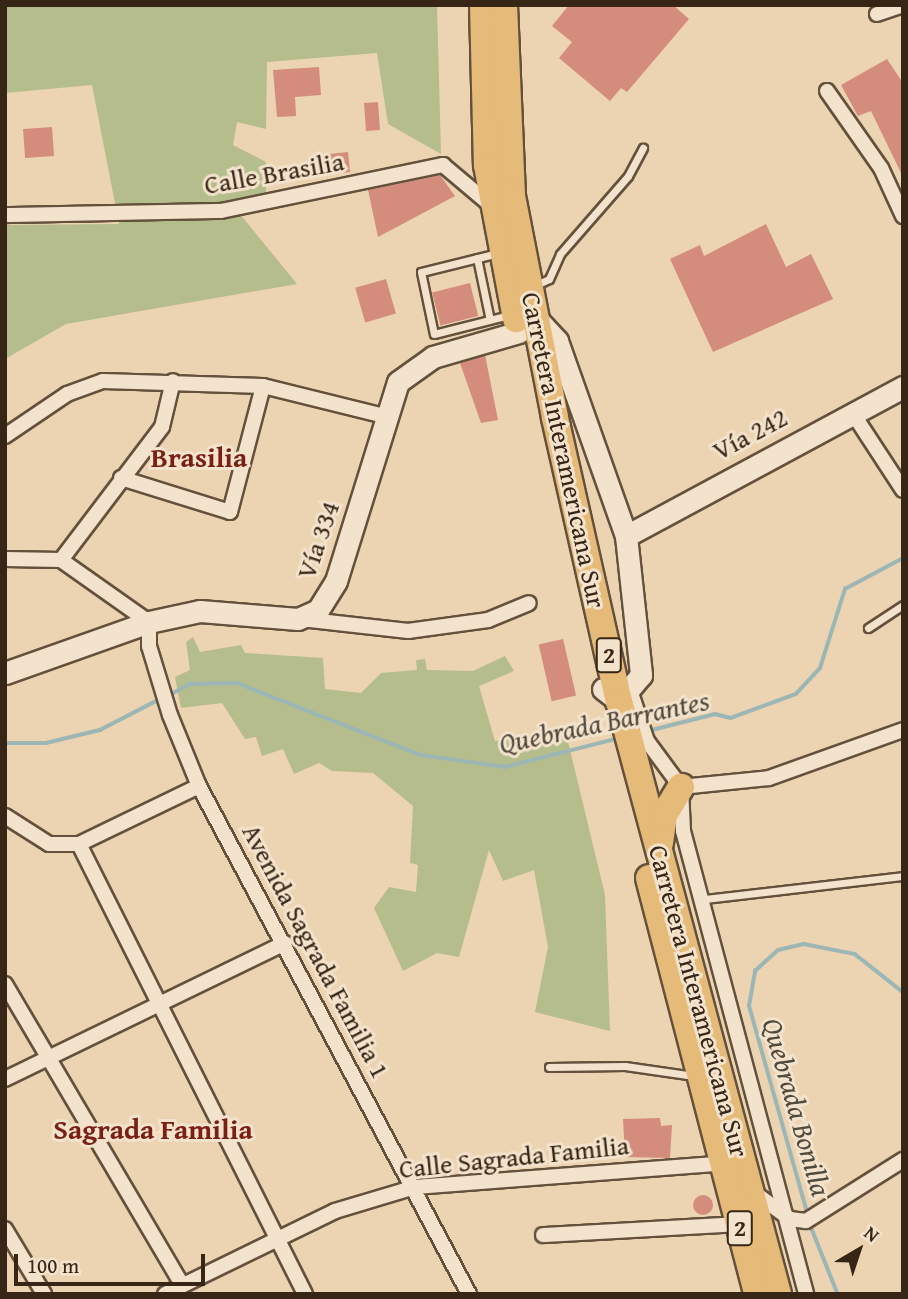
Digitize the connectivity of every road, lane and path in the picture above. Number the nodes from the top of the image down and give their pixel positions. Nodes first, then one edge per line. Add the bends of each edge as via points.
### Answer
1 (483, 5) edge
2 (504, 5) edge
3 (903, 5) edge
4 (877, 14) dead end
5 (827, 91) dead end
6 (643, 148) dead end
7 (487, 165) junction
8 (493, 206) junction
9 (5, 215) edge
10 (903, 216) edge
11 (502, 252) junction
12 (477, 258) junction
13 (526, 309) junction
14 (490, 320) junction
15 (173, 381) junction
16 (263, 386) junction
17 (903, 387) edge
18 (852, 412) junction
19 (384, 416) junction
20 (5, 436) edge
21 (121, 478) junction
22 (903, 490) edge
23 (626, 536) junction
24 (5, 559) edge
25 (61, 560) junction
26 (529, 603) dead end
27 (903, 605) edge
28 (299, 619) junction
29 (149, 622) junction
30 (868, 628) dead end
31 (5, 673) edge
32 (618, 695) junction
33 (903, 730) edge
34 (199, 786) junction
35 (681, 787) junction
36 (5, 816) edge
37 (79, 844) junction
38 (660, 848) junction
39 (903, 876) edge
40 (704, 899) junction
41 (285, 943) junction
42 (5, 984) edge
43 (160, 1003) junction
44 (47, 1058) junction
45 (549, 1067) dead end
46 (698, 1076) junction
47 (5, 1079) edge
48 (903, 1160) edge
49 (731, 1163) junction
50 (415, 1187) junction
51 (748, 1188) junction
52 (790, 1219) junction
53 (738, 1224) junction
54 (5, 1229) edge
55 (543, 1235) dead end
56 (277, 1238) junction
57 (182, 1285) junction
58 (44, 1294) edge
59 (165, 1294) edge
60 (305, 1294) edge
61 (468, 1294) edge
62 (757, 1294) edge
63 (778, 1294) edge
64 (806, 1294) edge

1 - 7 highway, Carretera Interamericana Sur / 2
2 - 13 highway, Carretera Interamericana Sur / 2 via 512,196
3 - 4 street
5 - 10 street via 881,169
6 - 13 lane via 628,176 560,254 549,279
7 - 8 highway, Carretera Interamericana Sur / 2
7 - 13 highway
8 - 9 street, Calle Brasilia via 443,165 221,211
8 - 11 highway, Carretera Interamericana Sur / 2
11 - 12 lane
11 - 13 highway, Carretera Interamericana Sur / 2
12 - 14 lane
12 - 14 lane via 421,272 434,334
13 - 14 lane
13 - 19 main road, Vía 334 via 413,366
13 - 23 main road via 557,341
13 - 32 highway, Carretera Interamericana Sur / 2
13 - 32 highway, Carretera Interamericana Sur / 2 via 549,388
15 - 16 street
15 - 20 street via 103,381 67,394
15 - 21 street via 162,427
16 - 19 street
16 - 21 street via 230,512
17 - 18 main road, Vía 242
18 - 22 street
18 - 23 main road, Vía 242
19 - 28 main road, Vía 334 via 336,581 318,610
21 - 25 street
23 - 32 main road via 643,662
24 - 25 street
25 - 29 street
26 - 28 street via 488,620 408,632
27 - 30 lane
28 - 29 main road via 230,609
29 - 31 main road
29 - 34 street, Avenida Sagrada Familia 1 via 149,646
32 - 35 street
32 - 38 highway, Carretera Interamericana Sur / 2
32 - 46 highway, Carretera Interamericana Sur / 2
33 - 35 street via 769,778
34 - 37 street
34 - 41 street, Avenida Sagrada Familia 1
35 - 38 highway via 664,815
35 - 40 street via 682,831
36 - 37 street via 49,844
37 - 43 street
38 - 49 highway, Carretera Interamericana Sur / 2
39 - 40 lane
40 - 52 street
41 - 43 street
41 - 50 street, Avenida Sagrada Familia 1
42 - 44 street
43 - 44 street
43 - 56 street
44 - 47 street
44 - 57 street
45 - 46 lane via 625,1066
46 - 49 highway, Carretera Interamericana Sur / 2
48 - 52 street via 811,1217
49 - 50 street, Calle Sagrada Familia
49 - 51 highway, Carretera Interamericana Sur / 2
49 - 53 highway, Carretera Interamericana Sur / 2
50 - 56 street, Calle Sagrada Familia via 335,1211
50 - 61 street, Avenida Sagrada Familia 1
51 - 52 street
51 - 63 highway, Carretera Interamericana Sur / 2
52 - 64 street
53 - 55 street
53 - 62 highway, Carretera Interamericana Sur / 2
54 - 58 street
56 - 57 street, Calle Sagrada Familia
56 - 60 street
57 - 59 street, Calle Sagrada Familia

